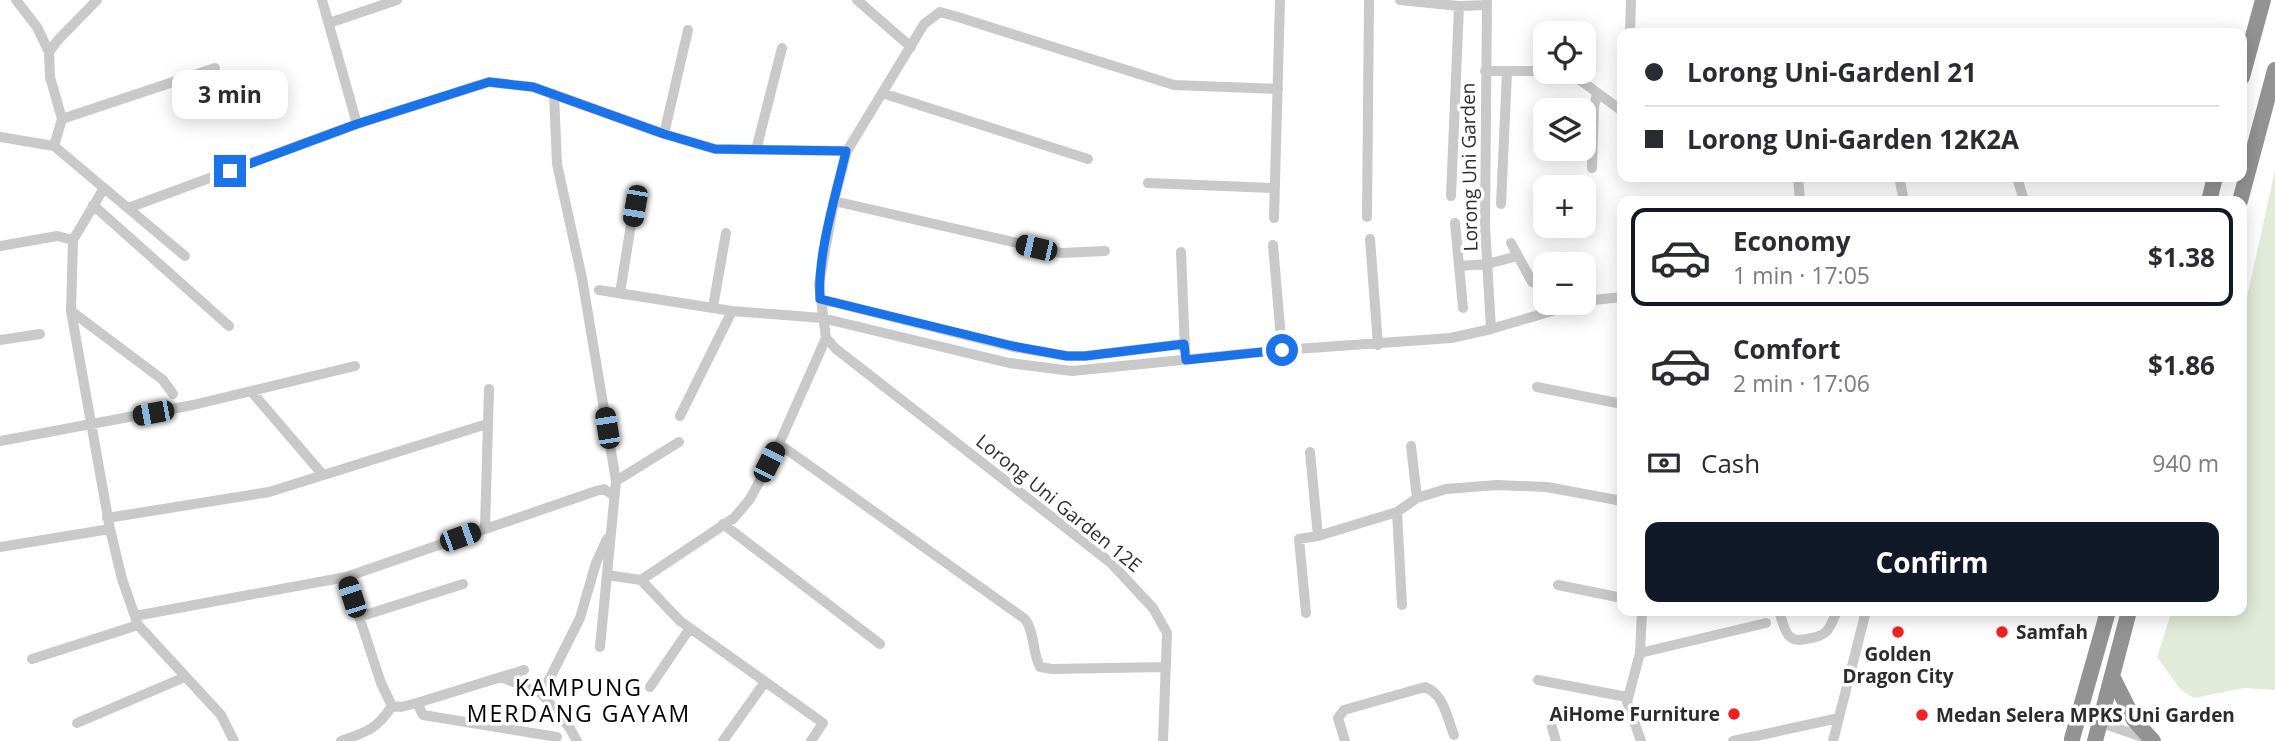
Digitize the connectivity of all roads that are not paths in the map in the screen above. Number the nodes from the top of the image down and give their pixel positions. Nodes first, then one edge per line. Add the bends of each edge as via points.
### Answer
1 (16, 0) edge
2 (97, 0) edge
3 (323, 0) edge
4 (397, 0) edge
5 (858, 0) edge
6 (1280, 0) edge
7 (1369, 0) edge
8 (1400, 0) edge
9 (1631, 0) edge
10 (2263, 0) edge
11 (1487, 3) edge
12 (1459, 6) junction
13 (328, 23) junction
14 (1630, 28) edge
15 (688, 30) dead end
16 (911, 47) junction
17 (782, 48) dead end
18 (49, 52) junction
19 (2247, 59) edge
20 (215, 68) dead end
21 (1485, 71) junction
22 (1533, 71) edge
23 (2275, 71) edge
24 (1507, 72) junction
25 (1585, 84) edge
26 (1278, 89) junction
27 (882, 93) junction
28 (1597, 93) junction
29 (554, 94) junction
30 (1617, 107) edge
31 (62, 119) junction
32 (357, 124) junction
33 (664, 134) junction
34 (0, 137) edge
35 (54, 146) junction
36 (756, 150) junction
37 (846, 151) junction
38 (1088, 159) dead end
39 (1592, 168) dead end
40 (2247, 175) edge
41 (1148, 183) dead end
42 (104, 188) junction
43 (1275, 188) junction
44 (1451, 196) dead end
45 (834, 201) junction
46 (1502, 204) dead end
47 (93, 205) junction
48 (635, 206) dead end
49 (128, 208) junction
50 (1274, 218) dead end
51 (1367, 218) dead end
52 (1455, 223) dead end
53 (726, 233) dead end
54 (1370, 239) dead end
55 (73, 240) junction
56 (1511, 243) dead end
57 (1273, 245) dead end
58 (0, 246) edge
59 (1105, 251) dead end
60 (1181, 252) dead end
61 (1518, 256) junction
62 (185, 257) dead end
63 (1487, 264) junction
64 (1459, 266) junction
65 (1532, 282) dead end
66 (598, 290) dead end
67 (620, 293) junction
68 (1617, 298) edge
69 (820, 299) junction
70 (1596, 300) edge
71 (713, 307) junction
72 (1463, 309) dead end
73 (71, 311) junction
74 (732, 311) junction
75 (1538, 315) edge
76 (822, 318) junction
77 (229, 326) dead end
78 (1491, 329) junction
79 (40, 334) dead end
80 (826, 338) junction
81 (0, 340) edge
82 (1184, 344) junction
83 (1378, 345) junction
84 (1013, 346) junction
85 (1282, 350) junction
86 (1186, 360) junction
87 (1009, 363) junction
88 (355, 366) dead end
89 (1537, 387) dead end
90 (489, 389) dead end
91 (251, 391) junction
92 (173, 394) dead end
93 (1617, 403) edge
94 (680, 416) dead end
95 (91, 424) junction
96 (487, 425) junction
97 (0, 441) edge
98 (679, 442) dead end
99 (779, 444) junction
100 (1411, 446) dead end
101 (1310, 452) dead end
102 (323, 475) junction
103 (616, 481) junction
104 (614, 496) junction
105 (1417, 498) junction
106 (1617, 500) edge
107 (1397, 512) junction
108 (109, 523) junction
109 (723, 524) junction
110 (485, 527) junction
111 (611, 531) junction
112 (1318, 536) junction
113 (0, 547) edge
114 (607, 575) junction
115 (346, 577) junction
116 (640, 580) junction
117 (463, 584) dead end
118 (1558, 585) dead end
119 (1617, 597) edge
120 (1402, 605) dead end
121 (1306, 613) dead end
122 (1642, 616) edge
123 (1781, 616) edge
124 (1835, 616) edge
125 (1864, 616) edge
126 (2107, 616) edge
127 (2128, 616) edge
128 (359, 617) junction
129 (137, 620) junction
130 (1766, 623) dead end
131 (690, 628) junction
132 (880, 644) dead end
133 (600, 647) dead end
134 (1640, 653) junction
135 (32, 659) dead end
136 (1166, 667) junction
137 (524, 670) dead end
138 (2112, 676) junction
139 (185, 677) junction
140 (501, 677) junction
141 (1538, 680) dead end
142 (765, 682) junction
143 (650, 687) dead end
144 (541, 694) junction
145 (1627, 697) junction
146 (417, 703) junction
147 (392, 706) junction
148 (2079, 715) junction
149 (1839, 719) junction
150 (2100, 722) junction
151 (77, 723) dead end
152 (1552, 727) dead end
153 (1454, 735) dead end
154 (557, 737) dead end
155 (2077, 740) edge
156 (234, 741) edge
157 (341, 741) edge
158 (577, 741) edge
159 (723, 741) edge
160 (811, 741) edge
161 (1163, 741) edge
162 (1345, 741) edge
163 (1556, 741) edge
164 (1641, 741) edge
165 (1733, 741) edge
166 (1833, 741) edge
167 (2095, 741) edge
168 (2154, 741) edge

1 - 18 street
2 - 18 street
3 - 13 street
4 - 13 street
5 - 16 street
6 - 26 street
7 - 51 street
8 - 12 street
9 - 14 street
10 - 19 highway
11 - 12 street
11 - 21 street, Lorong Uni Garden
12 - 44 street
13 - 32 street
15 - 33 street
16 - 26 street via 924,24 940,12 1174,85
16 - 27 street
17 - 36 street
18 - 31 street via 50,77
20 - 31 street
21 - 24 street
21 - 63 street, Lorong Uni Garden
22 - 24 street
23 - 40 highway
24 - 46 street
25 - 28 street
26 - 43 street
27 - 37 street
27 - 38 street
28 - 30 street
28 - 39 street
29 - 32 street via 489,82
29 - 33 street
29 - 103 street via 557,164 582,278
31 - 35 street
32 - 49 street
33 - 36 street via 715,149
34 - 35 street
35 - 42 street
36 - 37 street
37 - 45 street
41 - 43 street
42 - 47 street
42 - 49 street
43 - 50 street
45 - 59 street via 1061,254
45 - 69 street
47 - 55 street
47 - 77 street
48 - 67 street
49 - 62 street
52 - 64 street
53 - 71 street
54 - 83 street
55 - 58 street via 57,236
55 - 73 street
56 - 61 street
57 - 85 street
60 - 82 street
61 - 63 street
61 - 65 street
63 - 64 street
63 - 78 street, Lorong Uni Garden
64 - 72 street
66 - 67 street
67 - 71 street
68 - 70 street
69 - 76 street
69 - 84 street
71 - 74 street
73 - 92 street via 163,380
73 - 95 street
74 - 76 street
74 - 94 street
75 - 78 street
76 - 80 street
76 - 87 street
78 - 83 street
79 - 81 street
80 - 99 street
80 - 136 street, Lorong Uni Garden 12E via 1111,564 1141,593 1167,633
82 - 84 street via 1085,356
82 - 86 street
83 - 85 street
84 - 87 street
85 - 86 street
86 - 87 street via 1072,371
88 - 91 street
89 - 93 street
90 - 96 street
91 - 95 street
91 - 102 street
95 - 97 street
95 - 108 street
96 - 102 street
96 - 110 street
98 - 103 street
99 - 109 street via 750,499
99 - 136 street via 1026,619 1040,667
100 - 105 street
101 - 112 street
102 - 108 street via 270,492
103 - 104 street
104 - 110 street via 604,489
104 - 111 street
105 - 106 street via 1446,489 1497,485 1546,487
105 - 107 street
107 - 112 street
107 - 120 street
108 - 113 street
108 - 129 street
109 - 116 street
109 - 132 street
110 - 115 street
111 - 114 street
111 - 144 street via 580,618
112 - 121 street via 1299,540
114 - 116 street
114 - 133 street
115 - 128 street
115 - 129 street
116 - 131 street
117 - 128 street
118 - 119 street
122 - 134 street
123 - 124 street via 1787,634 1800,640 1821,637
125 - 149 street
126 - 148 highway
127 - 138 highway
128 - 147 street
129 - 135 street
129 - 139 street
130 - 134 street
131 - 142 street
131 - 143 street
134 - 145 street
136 - 161 street
137 - 140 street
138 - 150 highway
138 - 168 highway via 2134,720
139 - 151 street
139 - 156 street via 221,715
140 - 144 street
140 - 146 street
141 - 145 street
142 - 159 street
142 - 160 street via 823,723
144 - 158 street
145 - 164 street
146 - 147 street
146 - 154 street via 423,715
147 - 157 street via 368,732
148 - 150 street
148 - 155 highway
149 - 165 street
149 - 166 street
150 - 167 highway
150 - 168 street
152 - 163 street
153 - 162 street via 1440,697 1425,687 1343,710 1338,718

